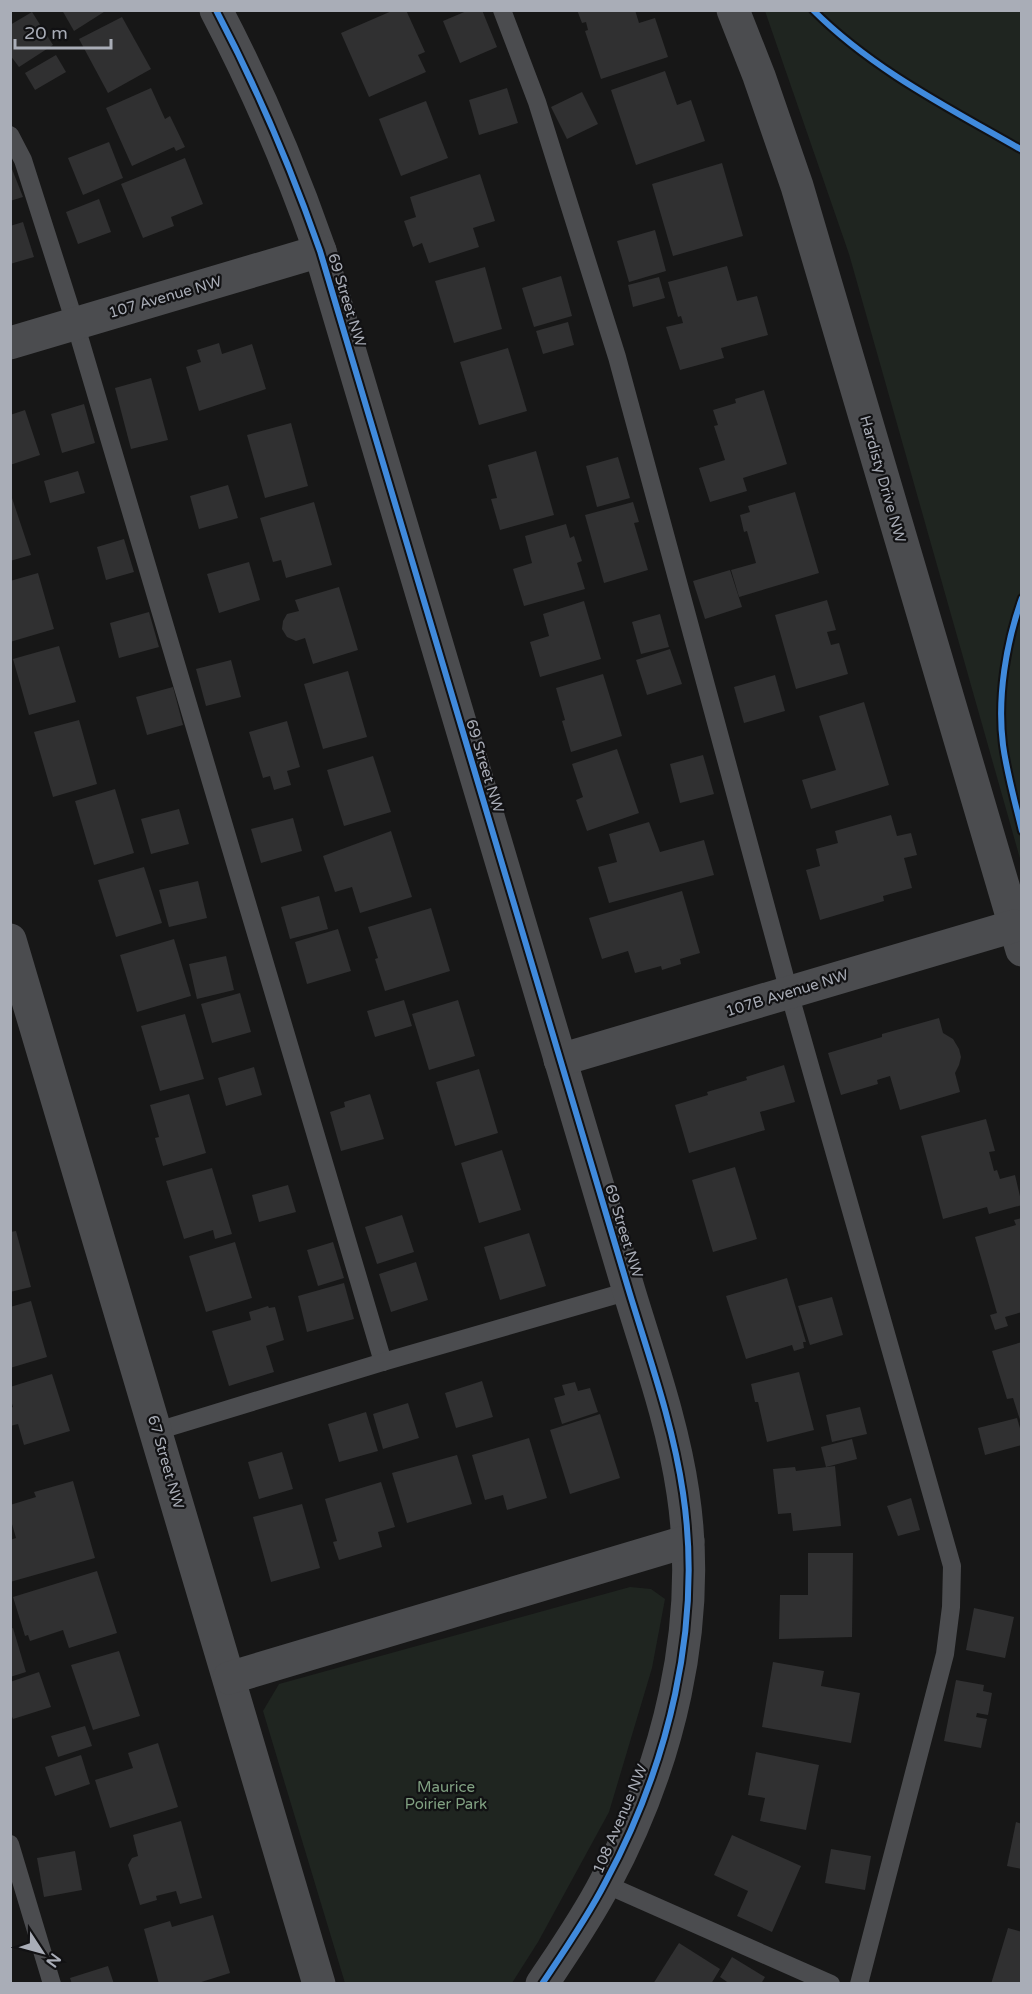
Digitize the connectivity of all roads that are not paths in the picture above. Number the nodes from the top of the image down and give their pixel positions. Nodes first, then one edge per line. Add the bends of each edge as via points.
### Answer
1 (216, 10) edge
2 (502, 10) edge
3 (733, 10) edge
4 (10, 135) edge
5 (320, 251) junction
6 (75, 323) junction
7 (10, 343) edge
8 (1018, 938) edge
9 (10, 940) edge
10 (789, 992) junction
11 (560, 1060) junction
12 (629, 1291) junction
13 (383, 1362) junction
14 (157, 1431) junction
15 (688, 1541) junction
16 (229, 1678) junction
17 (10, 1844) edge
18 (605, 1884) junction
19 (52, 1983) edge
20 (319, 1983) edge
21 (542, 1983) edge
22 (831, 1983) edge
23 (859, 1983) edge

1 - 5 street, 69 Street NW via 268,118
2 - 10 lane via 537,102 617,357
3 - 8 street, Hardisty Drive NW via 797,186
4 - 6 lane via 22,160
5 - 6 street, 107 Avenue NW
5 - 11 street, 69 Street NW
6 - 7 street, 107 Avenue NW
6 - 13 lane
8 - 10 street, 107B Avenue NW
9 - 14 street, 67 Street NW
10 - 11 street, 107B Avenue NW
10 - 23 lane via 952,1566 945,1654
11 - 12 street, 69 Street NW
12 - 13 lane
12 - 15 street, 69 Street NW via 677,1460
13 - 14 lane
14 - 16 street, 67 Street NW
15 - 16 street
15 - 18 street, 108 Avenue NW via 688,1597 680,1664 663,1743 644,1802
16 - 20 street, 67 Street NW
17 - 19 lane
18 - 21 street, 108 Avenue NW
18 - 22 lane

